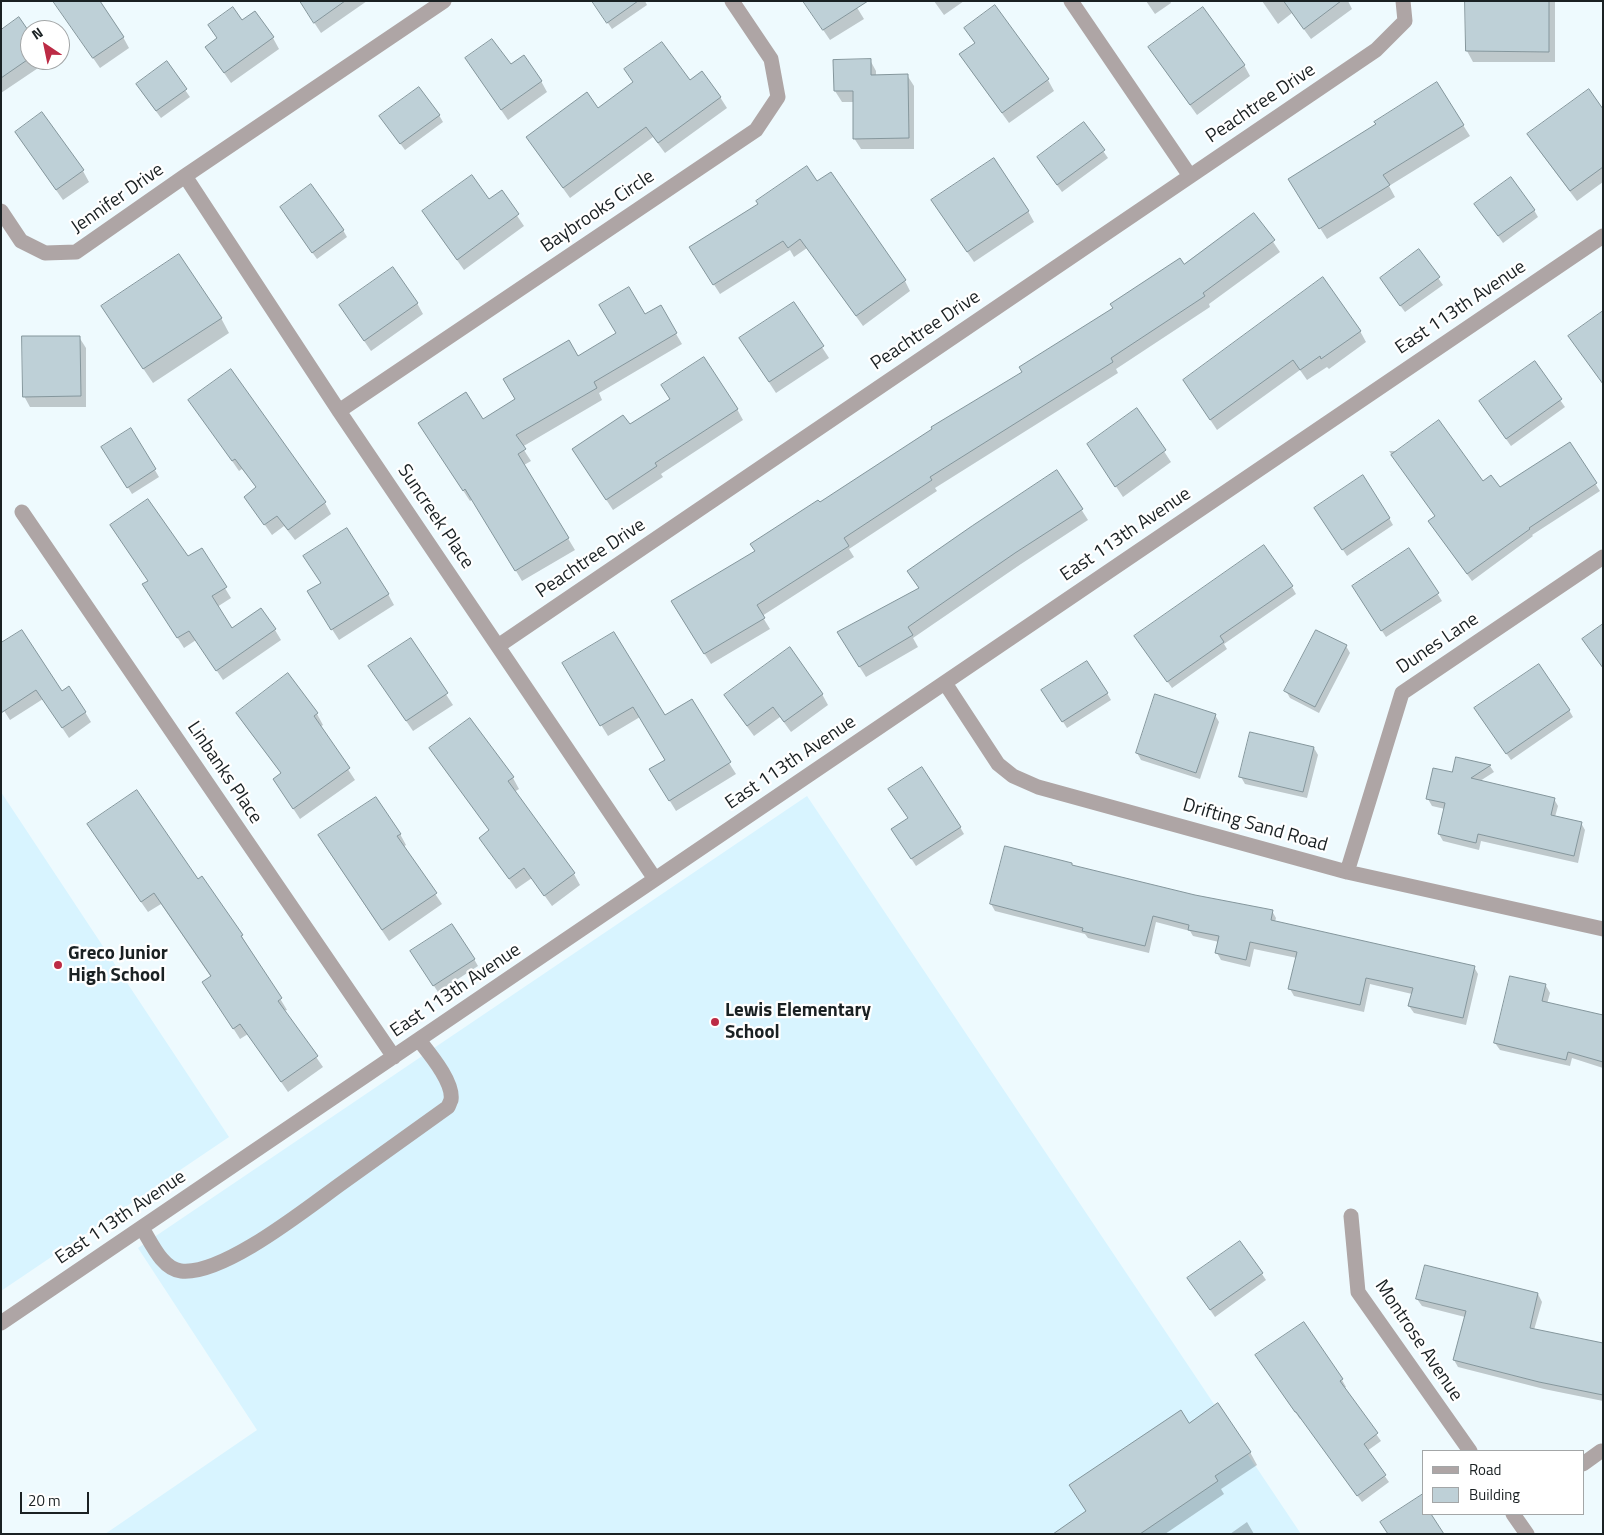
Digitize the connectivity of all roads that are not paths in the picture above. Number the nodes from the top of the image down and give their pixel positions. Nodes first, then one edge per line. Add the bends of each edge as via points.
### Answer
1 (444, 1) edge
2 (732, 1) edge
3 (1071, 1) edge
4 (1403, 1) edge
5 (185, 176) junction
6 (1190, 176) junction
7 (1, 211) edge
8 (1603, 236) edge
9 (339, 410) junction
10 (22, 512) dead end
11 (1603, 557) edge
12 (498, 646) junction
13 (945, 683) junction
14 (1347, 872) junction
15 (655, 879) junction
16 (1603, 929) edge
17 (419, 1040) junction
18 (394, 1057) junction
19 (1351, 1216) dead end
20 (142, 1228) junction
21 (1, 1323) edge
22 (1469, 1450) edge
23 (1603, 1452) edge
24 (1584, 1463) edge
25 (1515, 1515) edge
26 (1527, 1534) edge

1 - 5 street
2 - 9 street, Baybrooks Circle via 770,60 778,97 756,130
3 - 6 street
4 - 6 street, Peachtree Drive via 1405,21 1376,50
5 - 7 street, Jennifer Drive via 76,252 45,253 21,241
5 - 9 street, Suncreek Place
6 - 12 street, Peachtree Drive
8 - 13 street, East 113th Avenue
9 - 12 street, Suncreek Place
10 - 18 street, Linbanks Place
11 - 14 street, Dunes Lane via 1402,693
12 - 15 street, Suncreek Place
13 - 14 street, Drifting Sand Road via 998,764 1013,776 1038,787
13 - 15 street, East 113th Avenue
14 - 16 street, Drifting Sand Road
15 - 17 street, East 113th Avenue
17 - 18 street, East 113th Avenue
17 - 20 street via 443,1074 451,1099 448,1107 260,1242 214,1266 179,1272 163,1262
18 - 20 street, East 113th Avenue
19 - 22 street, Montrose Avenue via 1358,1292
20 - 21 street, East 113th Avenue
23 - 24 street
25 - 26 street

